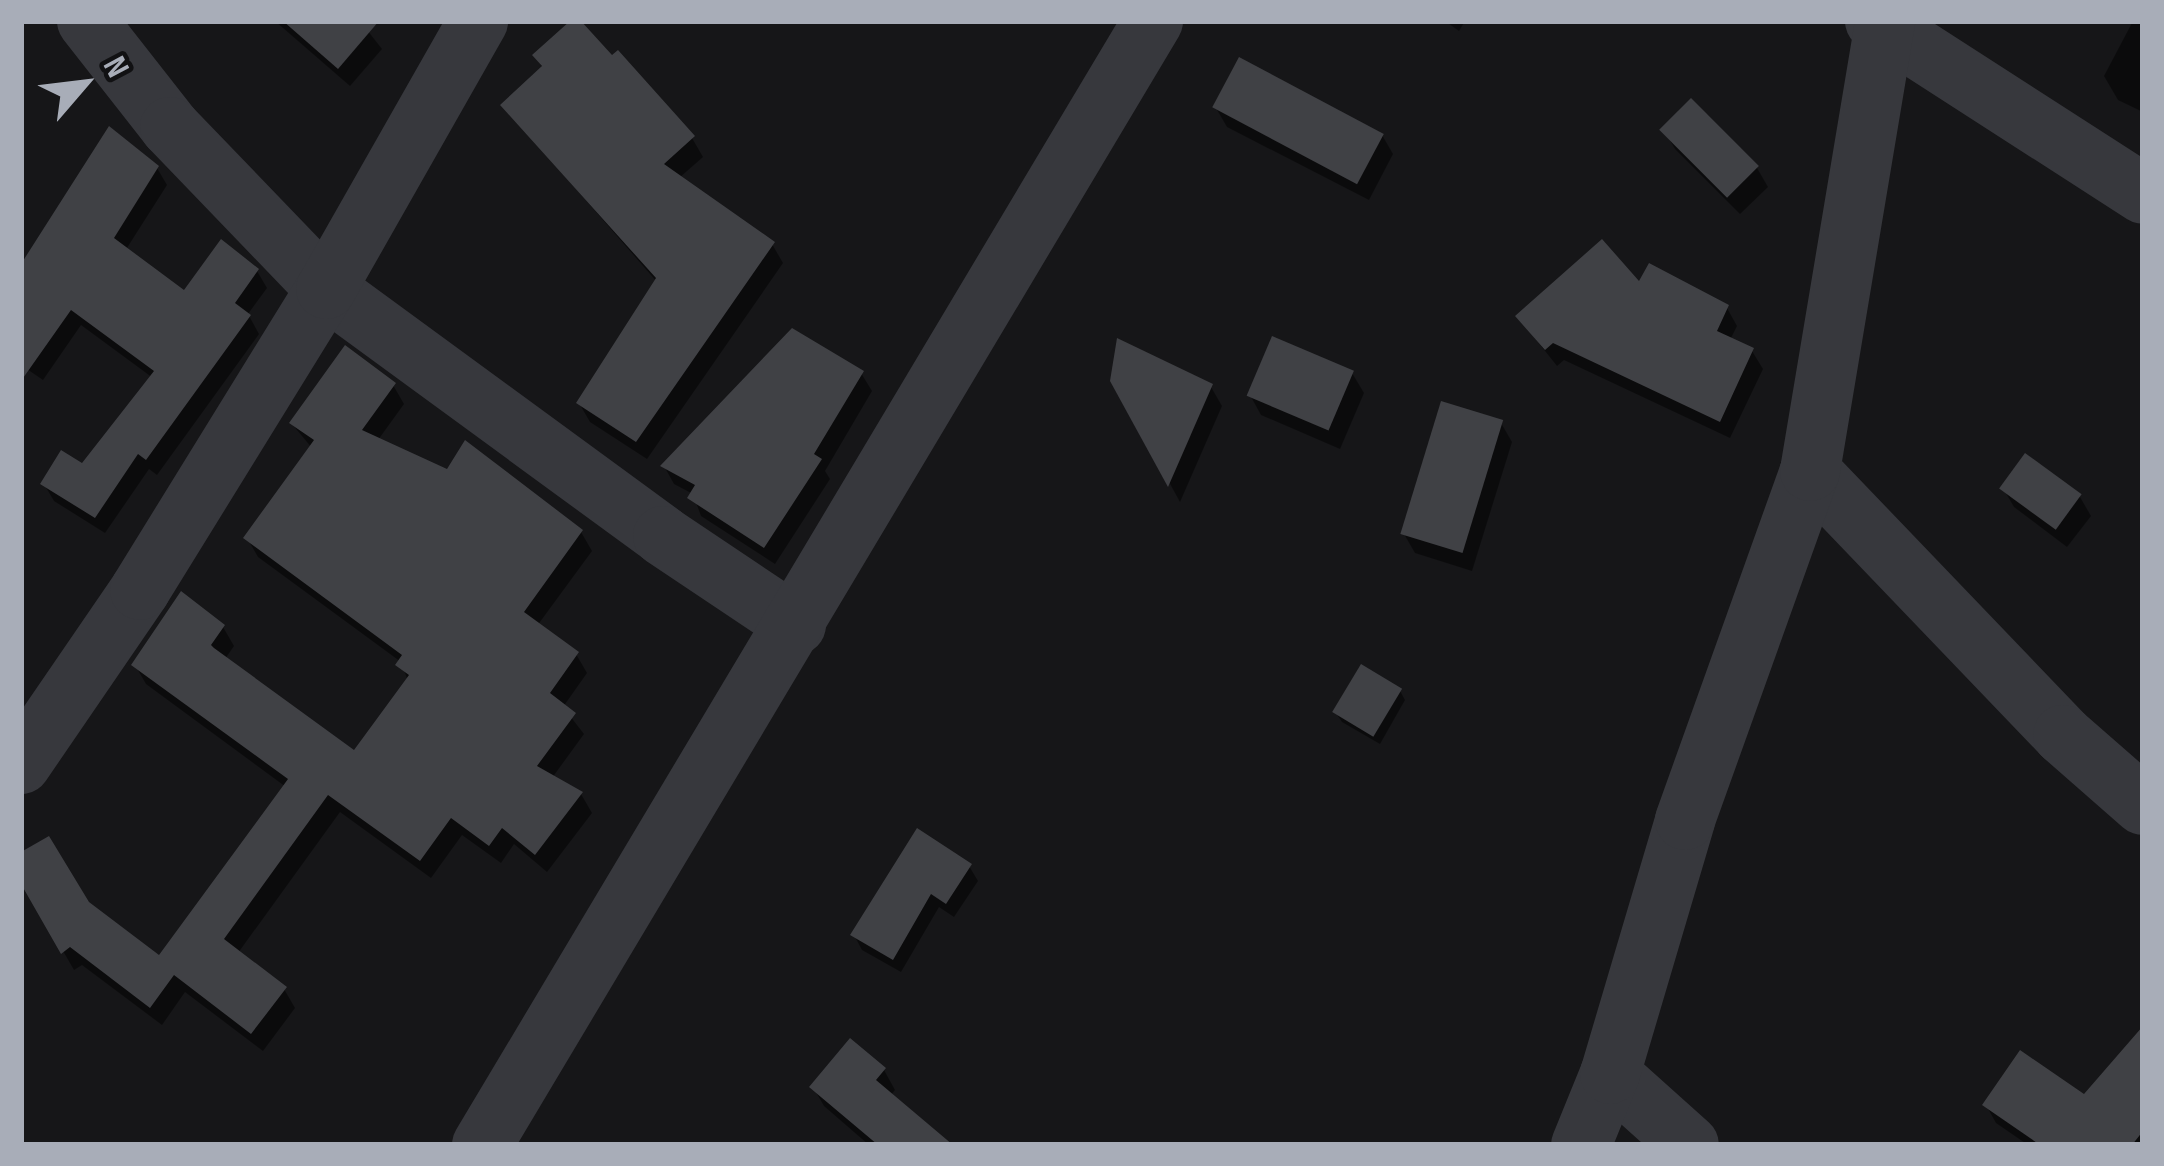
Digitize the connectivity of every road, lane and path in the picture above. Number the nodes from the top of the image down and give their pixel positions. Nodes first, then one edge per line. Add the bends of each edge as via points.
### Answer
1 (87, 21) edge
2 (478, 21) edge
3 (1154, 21) edge
4 (1881, 22) edge
5 (2143, 194) edge
6 (326, 289) junction
7 (1810, 471) junction
8 (796, 625) junction
9 (21, 764) edge
10 (2143, 805) edge
11 (1610, 1074) junction
12 (482, 1145) edge
13 (1581, 1145) edge
14 (1689, 1145) edge

1 - 6 street via 170,127
2 - 6 street
3 - 8 street
4 - 5 street
4 - 7 street
6 - 8 street
6 - 9 street via 140,590
7 - 10 street via 2063,735
7 - 11 street via 1685,820
8 - 12 street
11 - 13 street
11 - 14 street

